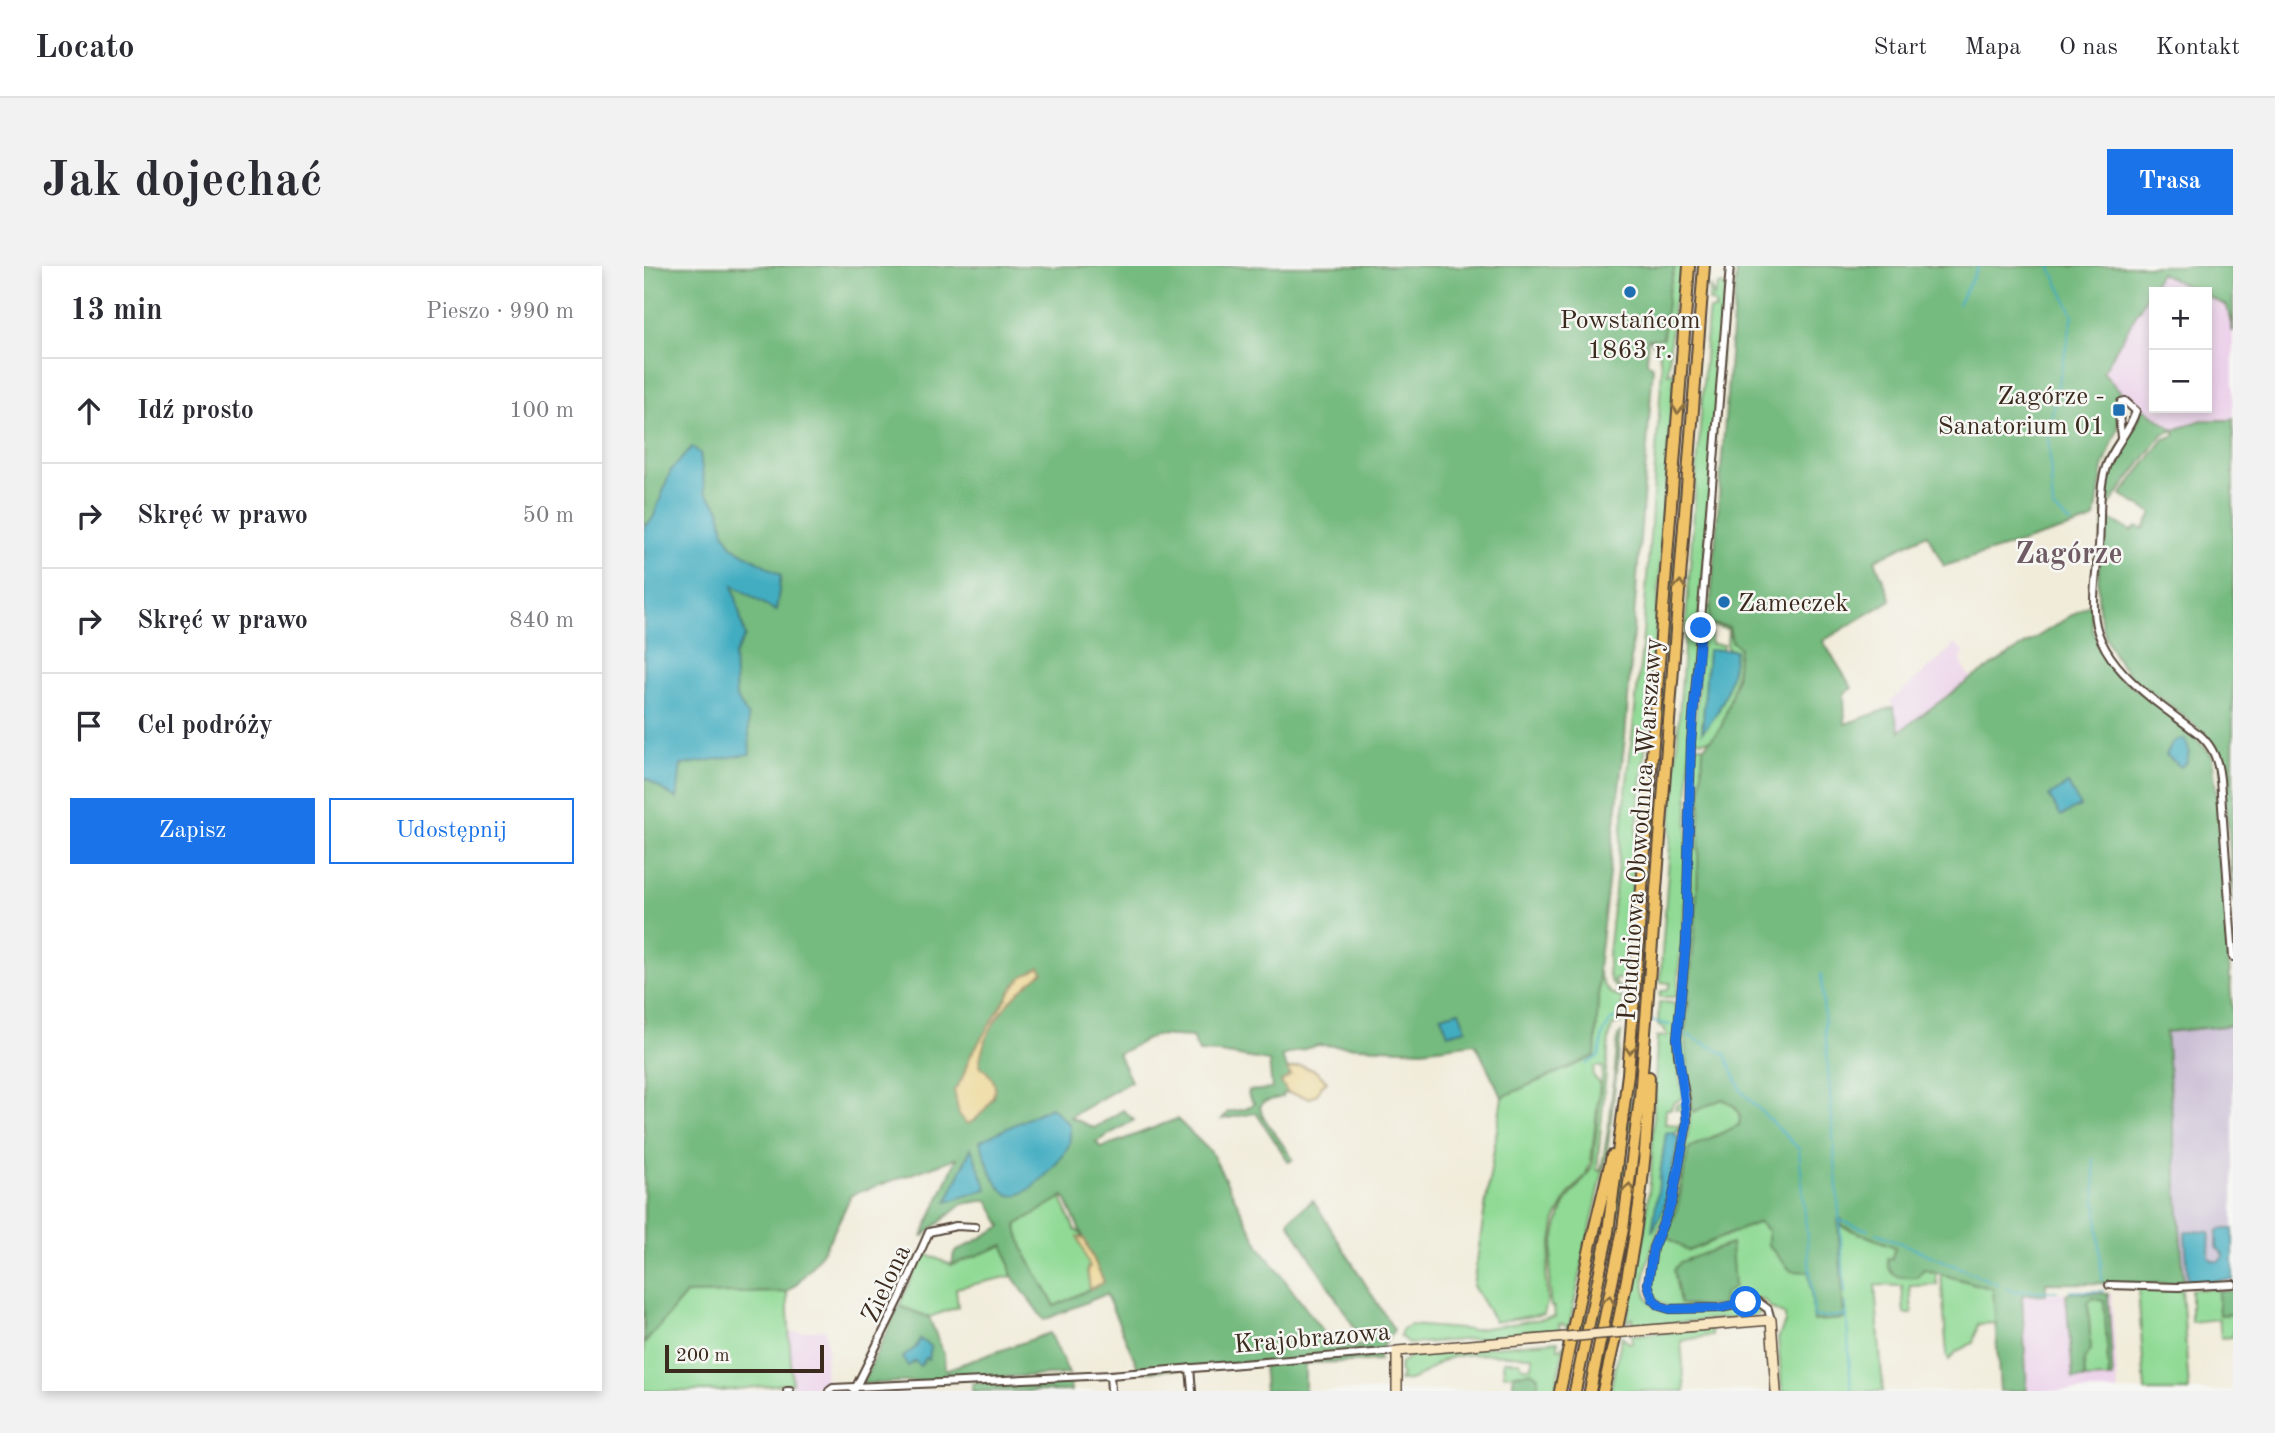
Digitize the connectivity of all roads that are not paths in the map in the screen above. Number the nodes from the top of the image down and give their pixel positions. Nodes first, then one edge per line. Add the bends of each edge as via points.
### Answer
1 (1689, 266) edge
2 (1704, 266) edge
3 (1730, 266) edge
4 (2121, 438) junction
5 (2233, 957) edge
6 (1646, 1030) junction
7 (1628, 1074) junction
8 (975, 1227) dead end
9 (2233, 1284) edge
10 (2109, 1285) dead end
11 (1771, 1320) junction
12 (1397, 1351) junction
13 (1190, 1368) junction
14 (1110, 1375) junction
15 (855, 1390) edge
16 (829, 1391) edge
17 (1111, 1391) edge
18 (1192, 1391) edge
19 (1397, 1391) edge
20 (1562, 1391) edge
21 (1575, 1391) edge
22 (1590, 1391) edge
23 (1603, 1391) edge
24 (1776, 1391) edge

1 -> 7 highway, Południowa Obwodnica Warszawy
6 -> 2 highway, Południowa Obwodnica Warszawy
3 - 11 street via 1691,742 1686,943 1677,1038 1687,1123 1672,1202 1653,1248 1648,1284 1653,1299 1664,1308 1720,1308 1758,1301 1768,1309
4 - 4 street via 2136,411 2125,401 2119,412
4 - 5 street via 2103,480 2094,611 2098,635 2117,667 2211,746 2218,766
22 -> 6 highway, Południowa Obwodnica Warszawy via 1625,1217
6 - 23 highway via 1648,1129 1642,1196
7 - 20 highway
7 - 21 highway, Południowa Obwodnica Warszawy via 1608,1231
8 - 15 street, Zielona via 929,1232
9 - 10 street
11 - 12 street, Krajobrazowa, bridge
11 - 24 street
12 - 13 street, Krajobrazowa
12 - 19 street
13 - 14 street, Krajobrazowa
13 - 18 street
14 - 15 street, Krajobrazowa
14 - 17 street
15 - 16 street, Krajobrazowa

